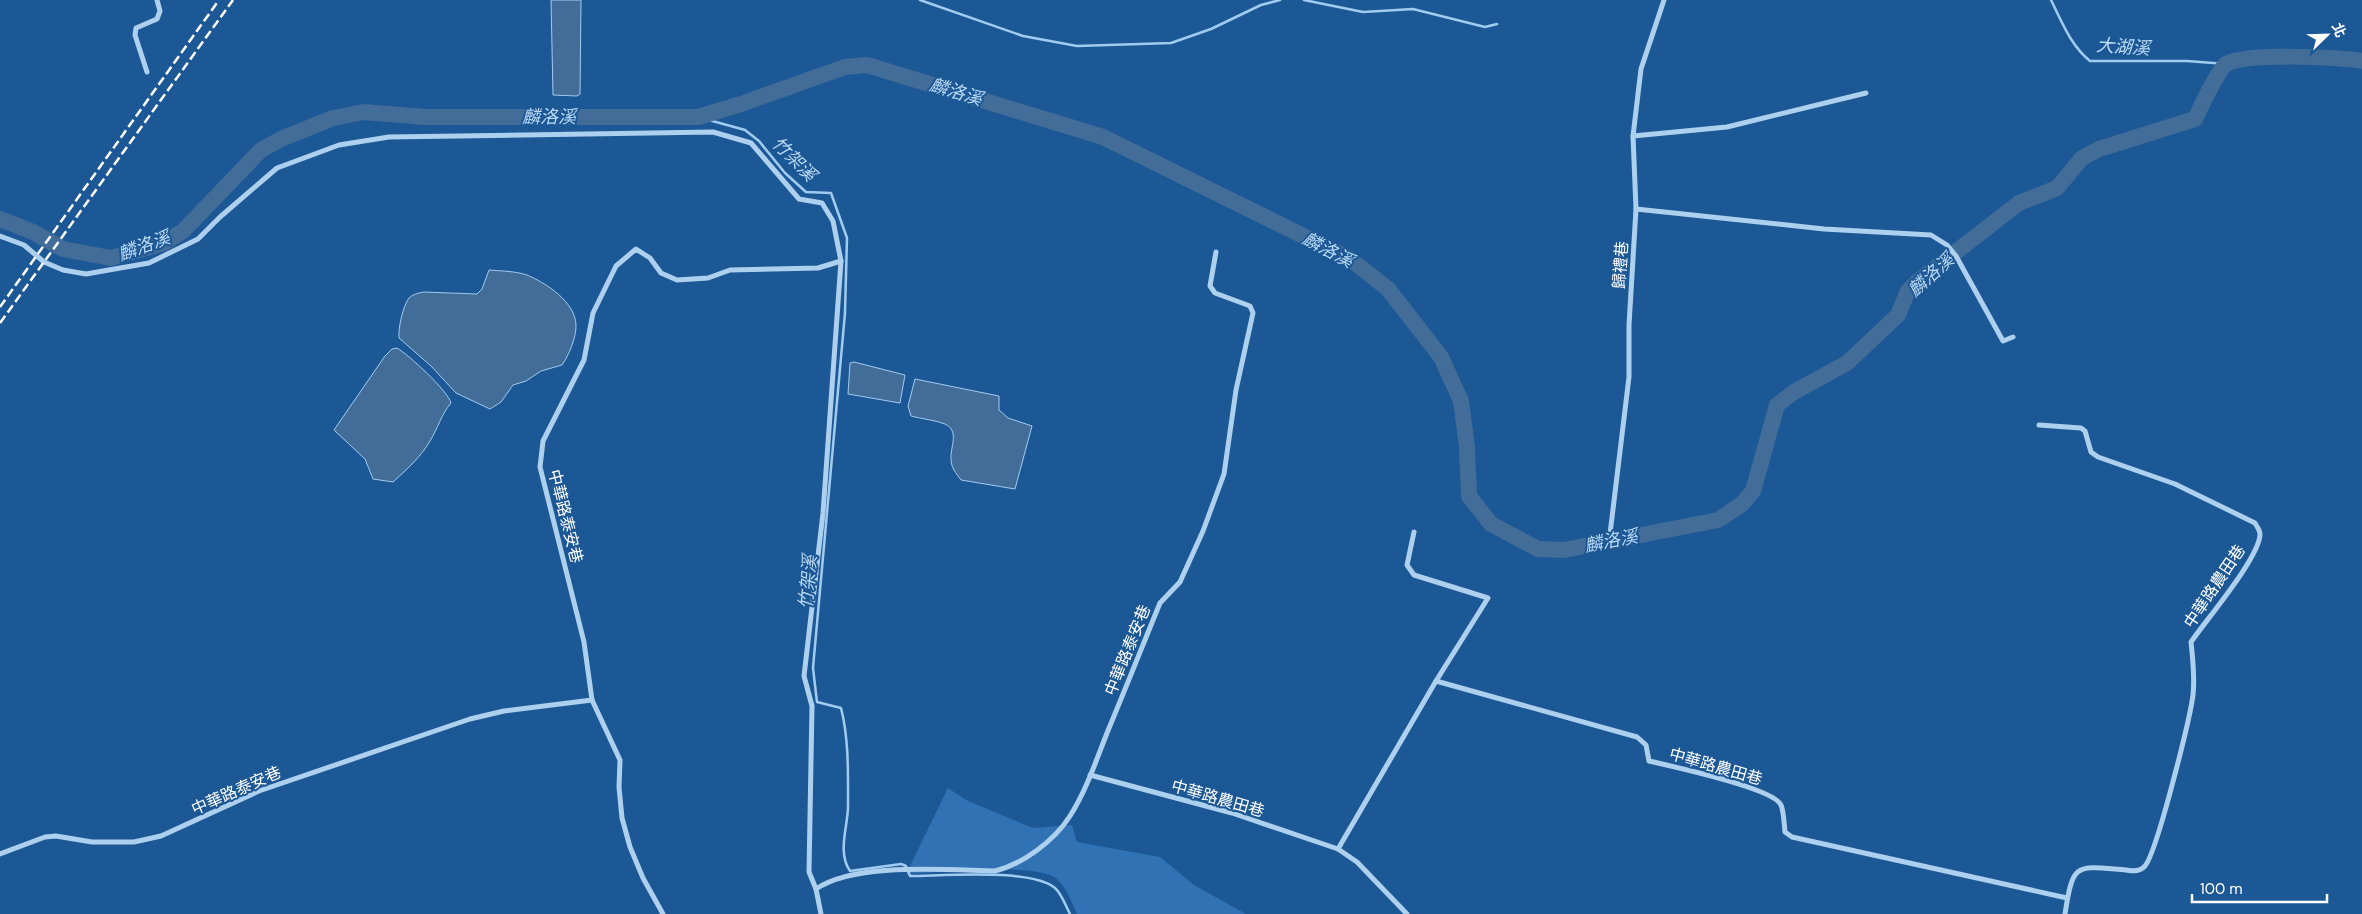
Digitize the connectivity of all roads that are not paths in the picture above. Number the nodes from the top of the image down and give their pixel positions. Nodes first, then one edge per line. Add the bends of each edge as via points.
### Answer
1 (158, 0) edge
2 (1664, 0) edge
3 (147, 72) dead end
4 (1866, 93) dead end
5 (1633, 136) junction
6 (1636, 208) junction
7 (0, 236) edge
8 (1216, 252) dead end
9 (841, 261) junction
10 (2013, 337) dead end
11 (2039, 426) dead end
12 (1414, 532) dead end
13 (1610, 534) dead end
14 (1436, 681) junction
15 (592, 700) junction
16 (1090, 775) junction
17 (1338, 848) junction
18 (0, 854) edge
19 (816, 889) junction
20 (2068, 898) junction
21 (664, 914) edge
22 (821, 914) edge
23 (1407, 914) edge
24 (2065, 914) edge

1 - 3 street via 160,11 157,19 136,28 135,35
2 - 5 street, 歸禮巷 via 1641,69
4 - 5 street via 1726,127
5 - 6 street, 歸禮巷
6 - 10 street via 1824,228 1931,235 1947,245 1956,256 2003,341
6 - 13 street, 歸禮巷 via 1628,325 1630,377
7 - 9 street via 24,245 44,262 63,270 86,274 106,272 150,263 176,252 198,239 277,168 339,145 389,137 713,132 752,143 799,199 822,203 834,221
8 - 16 street, 中華路泰安巷 via 1210,286 1215,292 1250,306 1253,314 1236,390 1224,474 1180,582 1160,603
9 - 15 street, 中華路泰安巷 via 818,268 730,270 708,278 676,280 661,273 650,258 636,249 616,266 593,314 584,360 543,441 540,467 584,642
9 - 19 street via 822,512 804,676 812,706 809,872
11 - 20 street, 中華路農田巷 via 2082,428 2091,452 2175,484 2255,523 2260,531 2249,562 2191,642 2195,666 2193,696 2163,818 2144,868 2135,871 2085,867 2077,870 2071,878
12 - 14 street via 1407,565 1414,575 1488,598
14 - 17 street
14 - 20 street, 中華路農田巷 via 1637,737 1646,745 1649,761 1709,775 1773,796 1781,804 1785,832 1792,837
15 - 18 street, 中華路泰安巷 via 504,711 470,719 259,791 161,836 134,842 45,837
15 - 21 street, 中華路泰安巷 via 620,760 622,818 630,847
16 - 17 street, 中華路農田巷 via 1232,813
16 - 19 street, 中華路泰安巷 via 1070,817 1055,835 1012,866 995,872 903,870 838,878
17 - 23 street, 中華路農田巷 via 1357,862
19 - 22 street
20 - 24 street, 中華路農田巷

